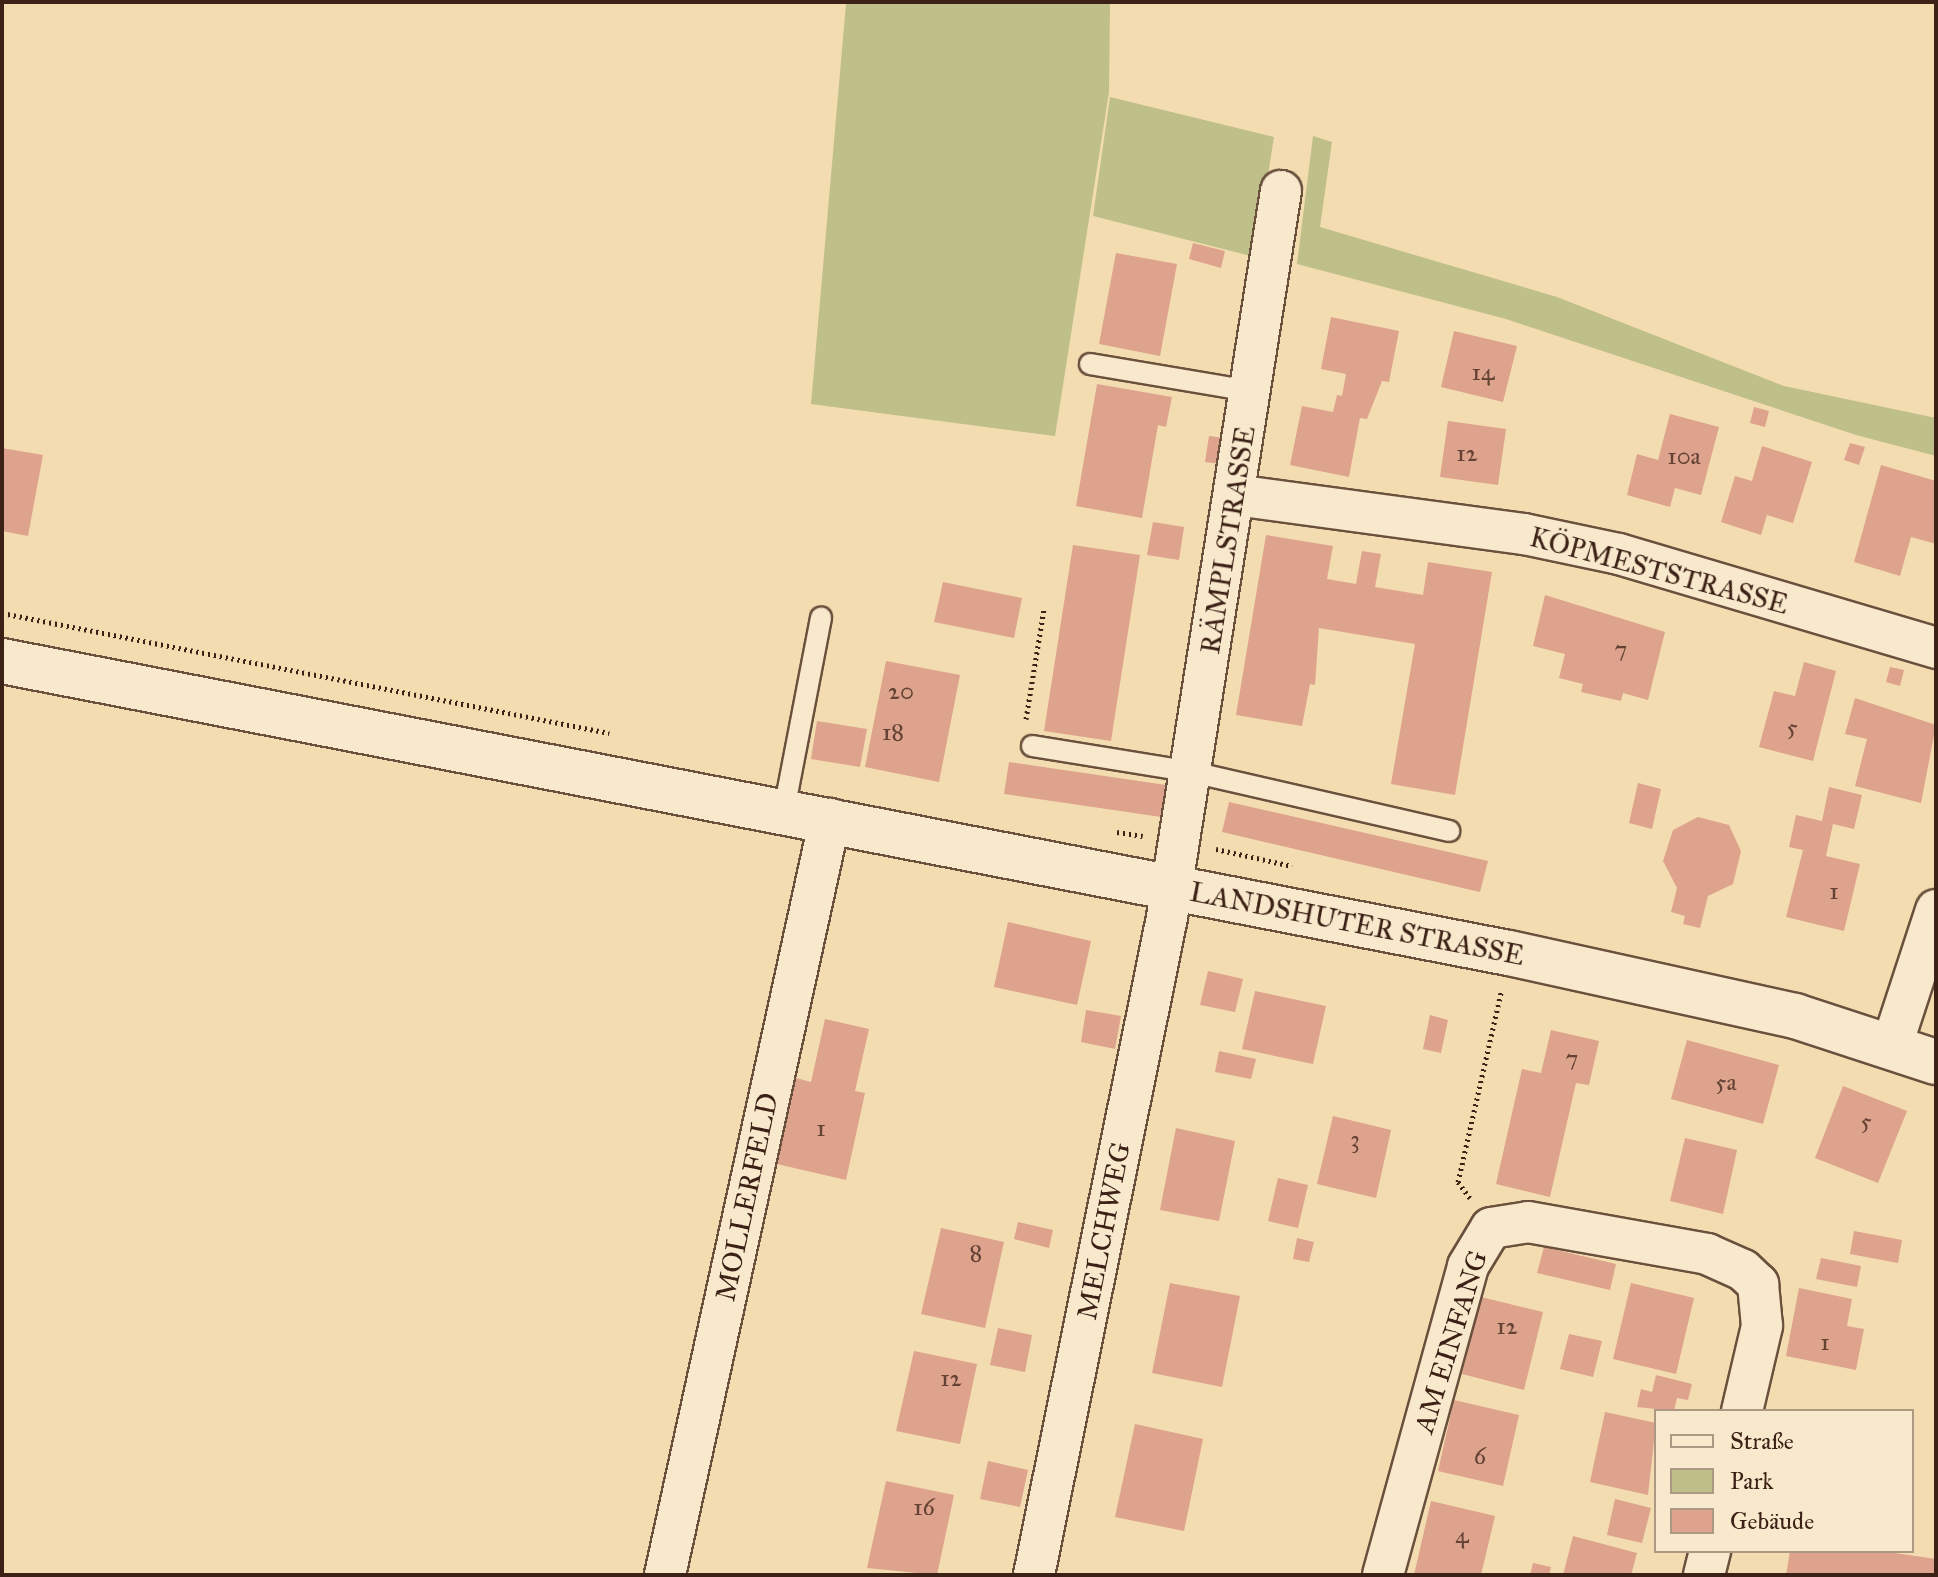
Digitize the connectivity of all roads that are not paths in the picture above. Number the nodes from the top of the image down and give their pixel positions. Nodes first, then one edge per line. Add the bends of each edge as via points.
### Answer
1 (1281, 191) dead end
2 (1090, 364) dead end
3 (1250, 391) junction
4 (1235, 495) junction
5 (821, 618) dead end
6 (1936, 648) edge
7 (2, 661) edge
8 (1032, 746) road end
9 (1192, 772) junction
10 (778, 809) junction
11 (830, 819) junction
12 (1449, 831) dead end
13 (1172, 887) junction
14 (1936, 910) edge
15 (1892, 1045) junction
16 (1936, 1062) edge
17 (1742, 1409) edge
18 (1710, 1553) edge
19 (665, 1575) edge
20 (1034, 1575) edge
21 (1383, 1575) edge
22 (1704, 1575) edge

1 - 3 street, RÄMPLSTRASSE
2 - 3 lane
3 - 4 street, RÄMPLSTRASSE
4 - 6 street, KÖPMESTSTRASSE via 1524,534 1619,554
4 - 9 street, RÄMPLSTRASSE
5 - 10 lane
7 - 10 main road, LANDSHUTER STRASSE
8 - 9 lane
9 - 12 lane
9 - 13 street, RÄMPLSTRASSE
10 - 11 main road, LANDSHUTER STRASSE
11 - 13 main road, LANDSHUTER STRASSE
11 - 19 street, MOLLERFELD
13 - 15 main road, LANDSHUTER STRASSE via 1727,1000
13 - 20 street, MELCHWEG
14 - 15 street
15 - 16 main road, LANDSHUTER STRASSE
17 - 21 street, AM EINFANG via 1762,1326 1758,1284 1743,1270 1707,1254 1528,1222 1491,1228 1468,1266
18 - 22 street

